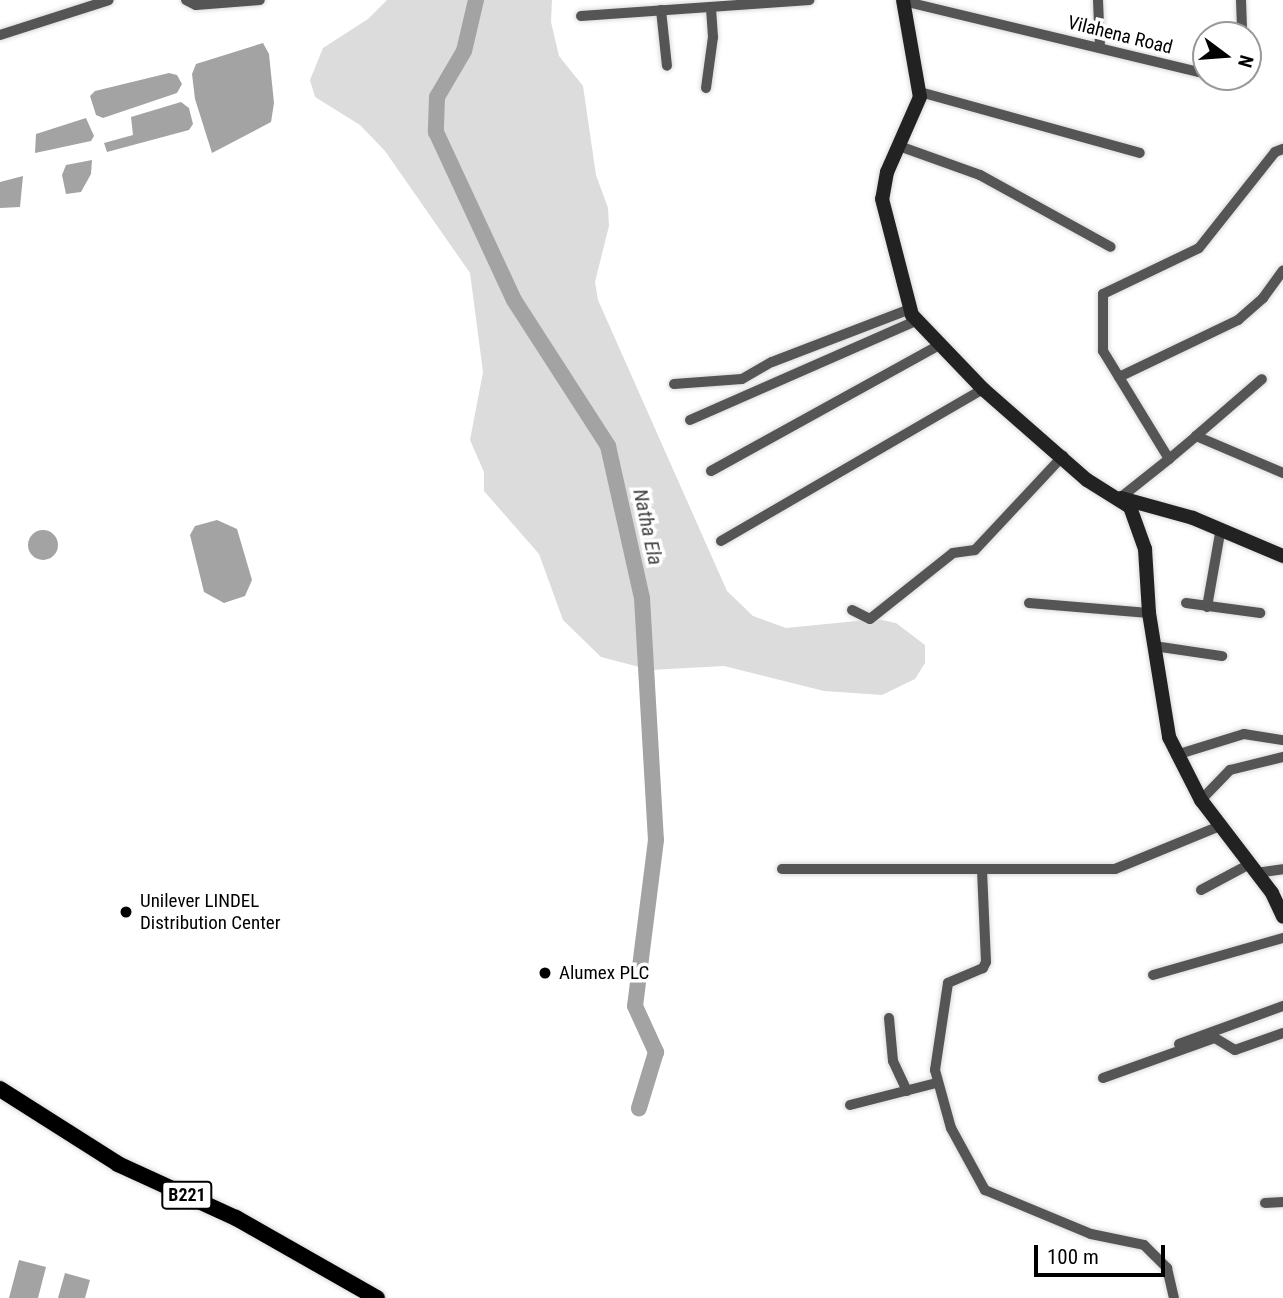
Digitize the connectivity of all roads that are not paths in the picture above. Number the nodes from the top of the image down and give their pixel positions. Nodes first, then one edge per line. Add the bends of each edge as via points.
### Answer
1 (109, 0) edge
2 (186, 0) edge
3 (260, 0) edge
4 (809, 0) edge
5 (903, 0) edge
6 (1098, 0) edge
7 (1241, 0) edge
8 (676, 5) edge
9 (711, 7) junction
10 (661, 10) junction
11 (581, 16) dead end
12 (1242, 21) edge
13 (0, 35) edge
14 (1100, 47) junction
15 (667, 66) dead end
16 (1192, 70) edge
17 (706, 88) dead end
18 (920, 92) junction
19 (899, 146) junction
20 (1283, 149) edge
21 (1140, 153) dead end
22 (1111, 247) dead end
23 (1283, 270) edge
24 (912, 315) junction
25 (937, 346) junction
26 (1119, 377) junction
27 (1262, 379) dead end
28 (674, 384) dead end
29 (983, 389) junction
30 (690, 420) dead end
31 (1196, 436) junction
32 (1063, 456) junction
33 (1169, 459) junction
34 (710, 471) dead end
35 (1283, 473) edge
36 (1120, 498) junction
37 (1221, 528) junction
38 (721, 541) dead end
39 (1283, 555) edge
40 (1030, 603) dead end
41 (1186, 603) dead end
42 (1207, 607) junction
43 (852, 610) dead end
44 (1149, 612) junction
45 (1260, 613) dead end
46 (1154, 646) junction
47 (1223, 656) dead end
48 (1283, 740) edge
49 (1176, 755) junction
50 (1283, 757) edge
51 (1202, 800) junction
52 (1220, 826) junction
53 (1253, 868) junction
54 (782, 869) dead end
55 (1283, 869) edge
56 (982, 870) junction
57 (1201, 891) dead end
58 (1283, 917) edge
59 (1283, 938) edge
60 (1153, 975) dead end
61 (1283, 1006) edge
62 (889, 1018) dead end
63 (1283, 1033) edge
64 (1158, 1051) dead end
65 (1103, 1077) dead end
66 (936, 1083) junction
67 (0, 1089) edge
68 (907, 1090) junction
69 (850, 1105) dead end
70 (1283, 1202) edge
71 (1265, 1203) dead end
72 (376, 1298) edge
73 (1174, 1298) edge

1 - 13 street
2 - 3 street via 196,5
4 - 9 street
5 - 14 street, Vilahena Road
5 - 18 street
6 - 14 street
7 - 12 street
8 - 9 street
8 - 10 street
9 - 17 street via 713,37
10 - 11 street
10 - 15 street
14 - 16 street, Vilahena Road
18 - 19 street via 916,112
18 - 21 street
19 - 22 street via 979,176
19 - 24 street via 882,199
20 - 26 street via 1275,152 1199,248 1103,294 1103,351
23 - 26 street via 1263,298 1238,320
24 - 25 street
24 - 28 street via 772,362 742,379
24 - 30 street
25 - 29 street
25 - 34 street
26 - 33 street
27 - 31 street
29 - 32 street
29 - 38 street
31 - 33 street
31 - 35 street
32 - 36 street via 1087,480
32 - 43 street via 975,550 953,553 870,620
33 - 36 street
36 - 37 street
36 - 44 street via 1130,507 1143,535
37 - 39 street
37 - 42 street
40 - 44 street
41 - 42 street
42 - 45 street
44 - 46 street
46 - 47 street
46 - 49 street via 1165,721
48 - 49 street via 1244,734
49 - 51 street
50 - 51 street via 1230,770
51 - 52 street
52 - 53 street
52 - 56 street via 1115,869
53 - 55 street
53 - 57 street
53 - 58 street
54 - 56 street
56 - 66 street via 986,962 983,968 948,983
59 - 60 street
61 - 64 street
62 - 68 street via 893,1061
63 - 65 street via 1235,1050 1215,1038
66 - 68 street
66 - 73 street via 951,1128 985,1190 1091,1234 1144,1245 1167,1268
67 - 72 main road, B221 via 118,1164 236,1219
68 - 69 street
70 - 71 street

